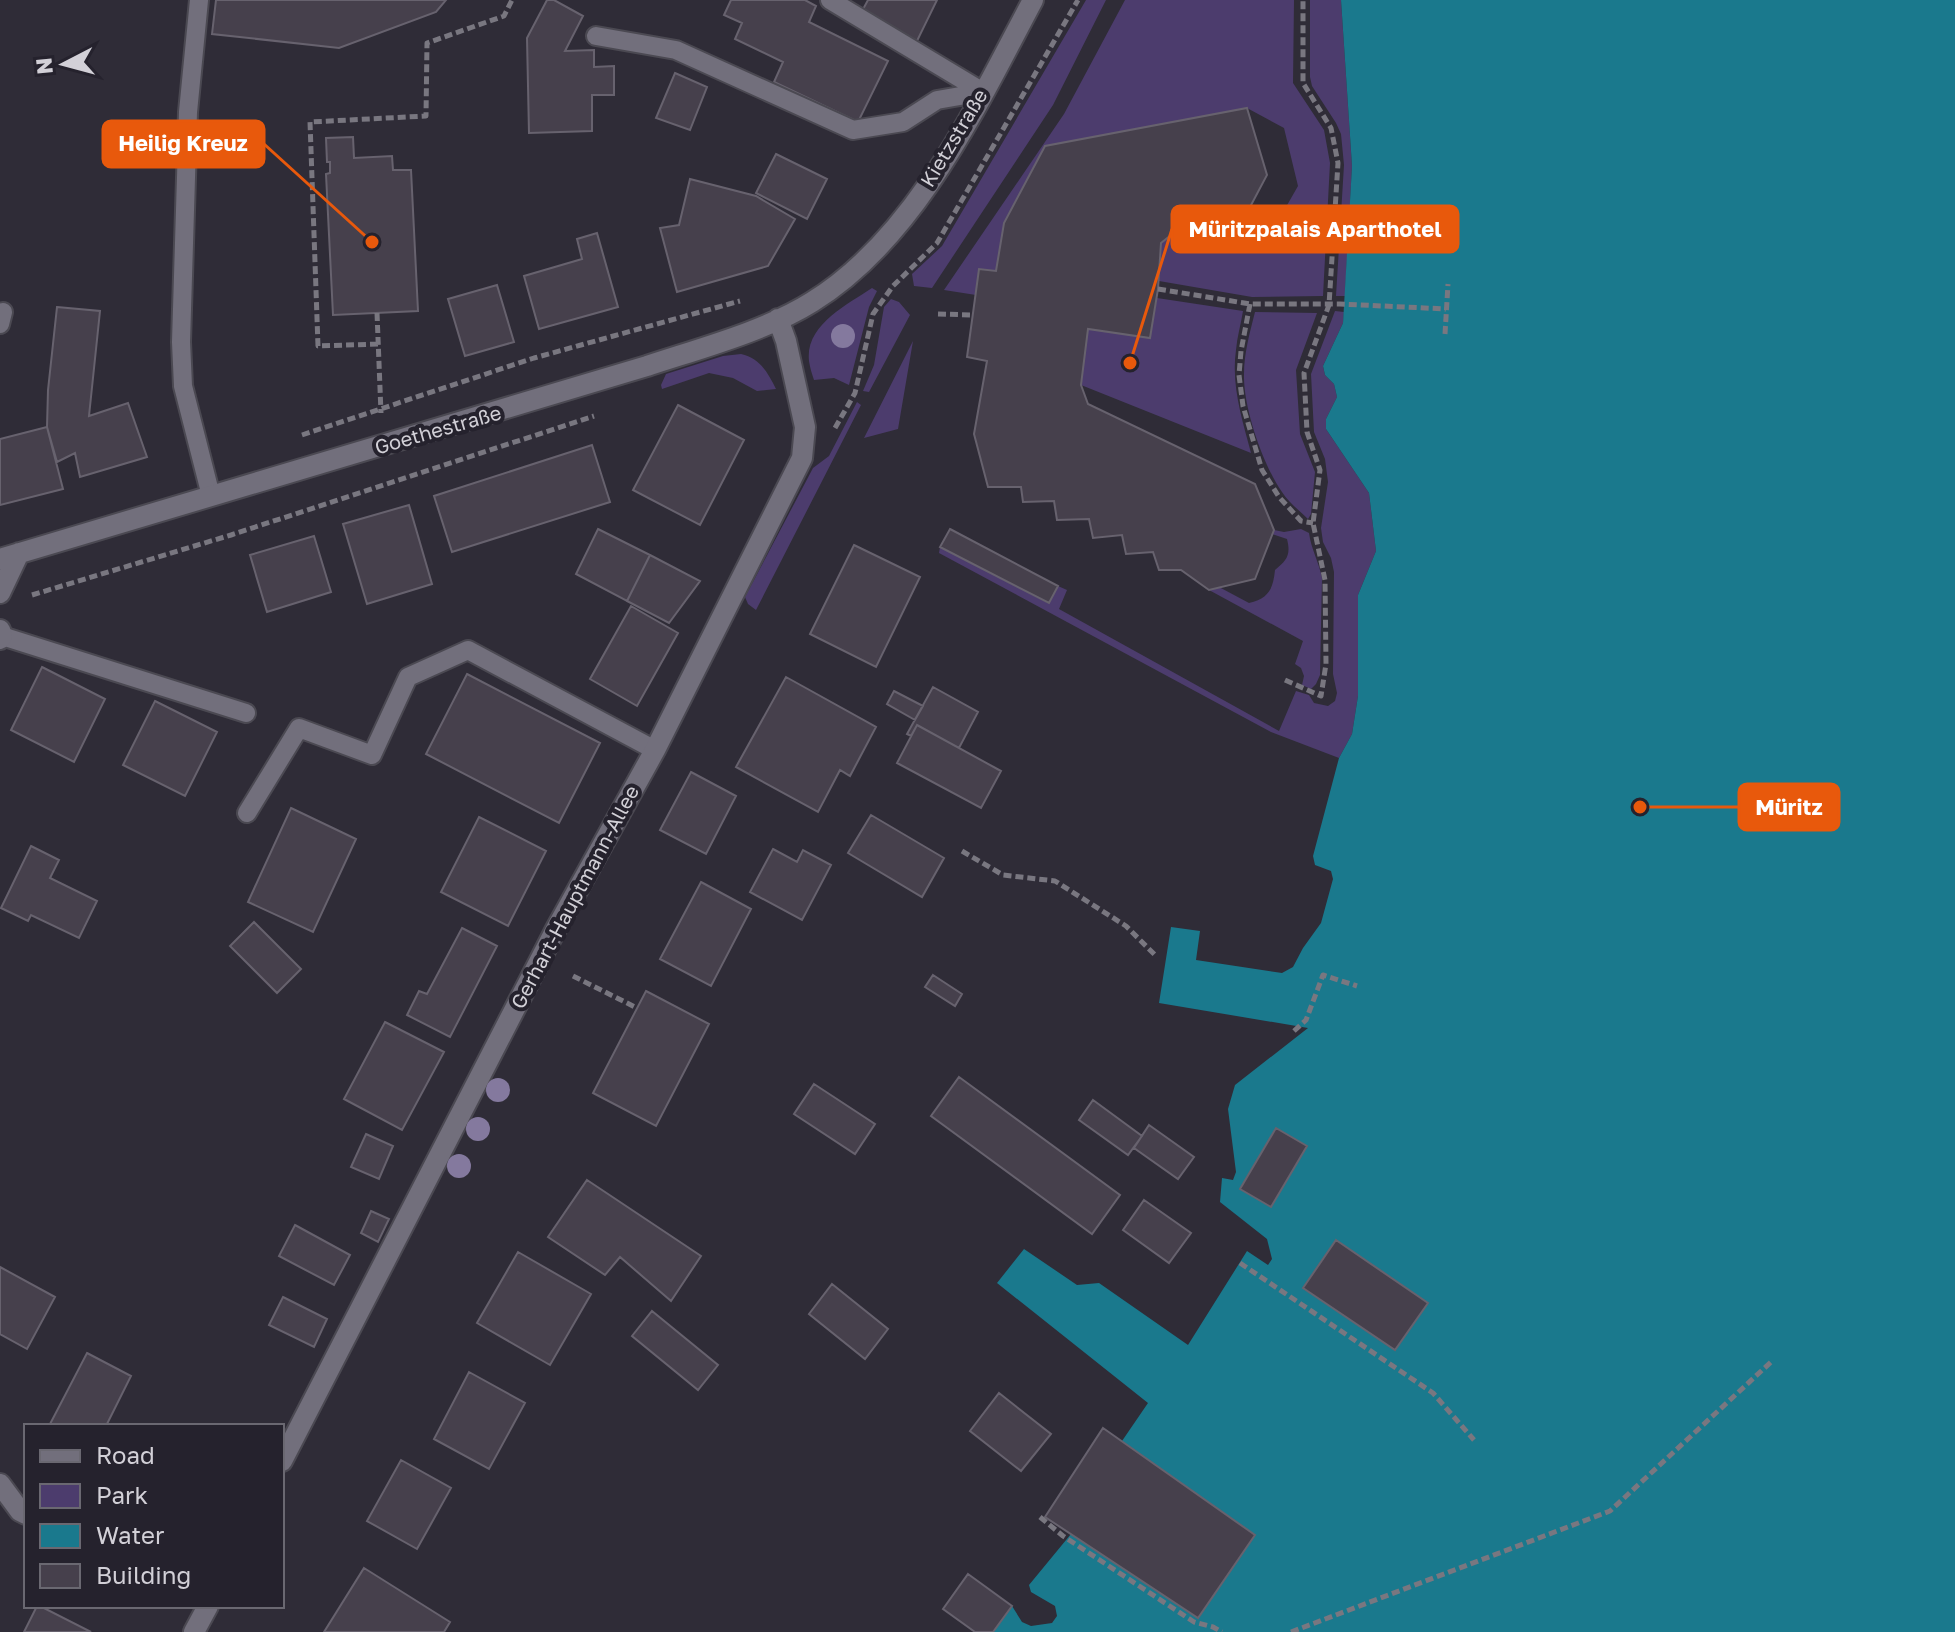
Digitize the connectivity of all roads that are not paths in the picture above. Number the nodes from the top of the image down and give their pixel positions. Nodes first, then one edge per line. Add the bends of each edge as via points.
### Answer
1 (199, 0) edge
2 (830, 0) edge
3 (1030, 1) edge
4 (596, 36) dead end
5 (983, 92) junction
6 (859, 265) joint
7 (778, 319) junction
8 (211, 496) junction
9 (9, 556) edge
10 (0, 593) edge
11 (1, 635) edge
12 (246, 713) dead end
13 (655, 750) junction
14 (247, 813) dead end
15 (284, 1457) edge
16 (0, 1484) edge
17 (24, 1513) edge
18 (206, 1608) edge
19 (194, 1632) edge

1 - 8 lane via 188,112 181,342 183,386
2 - 5 lane
3 - 5 street, Kietzstraße
4 - 5 lane via 676,50 853,130 903,122 937,100
5 - 6 street, Kietzstraße via 933,176 892,233
6 - 7 street, Goethestraße via 837,286
7 - 8 street, Goethestraße via 647,366
7 - 13 street, Gerhart-Hauptmann-Allee via 805,427 802,458
8 - 9 street, Goethestraße
9 - 10 street
11 - 12 lane
13 - 14 lane via 468,650 408,677 372,755 299,728
13 - 15 street, Gerhart-Hauptmann-Allee via 557,927
16 - 17 street
18 - 19 street

